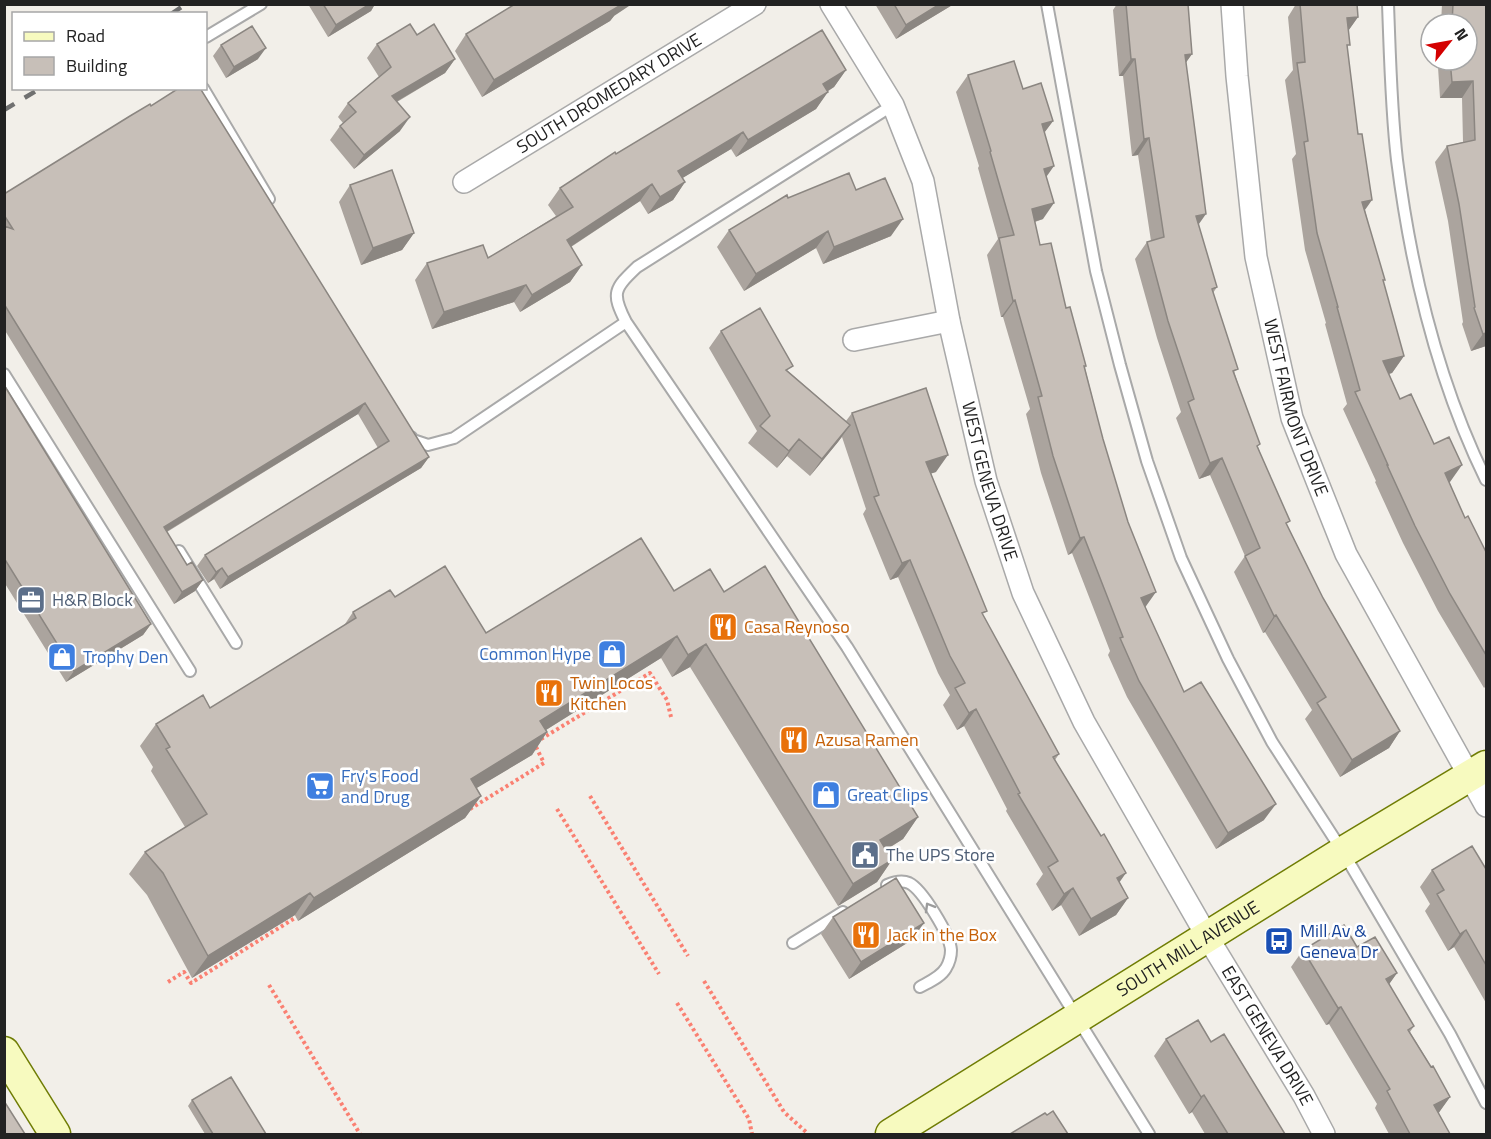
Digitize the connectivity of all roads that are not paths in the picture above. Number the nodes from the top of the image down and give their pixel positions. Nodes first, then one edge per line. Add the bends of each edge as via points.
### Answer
1 (261, 4) edge
2 (754, 4) edge
3 (831, 4) edge
4 (1047, 4) edge
5 (1233, 4) edge
6 (1388, 4) edge
7 (207, 36) edge
8 (204, 90) edge
9 (893, 105) junction
10 (464, 182) dead end
11 (272, 205) edge
12 (949, 321) junction
13 (626, 322) junction
14 (854, 340) dead end
15 (4, 374) edge
16 (406, 430) edge
17 (1486, 480) edge
18 (179, 551) edge
19 (236, 643) dead end
20 (190, 671) dead end
21 (1478, 771) edge
22 (1486, 806) edge
23 (1343, 852) junction
24 (873, 893) edge
25 (853, 906) edge
26 (1208, 938) junction
27 (793, 944) dead end
28 (920, 987) dead end
29 (1079, 1018) junction
30 (4, 1052) edge
31 (1486, 1103) edge
32 (55, 1134) edge
33 (891, 1134) edge
34 (1149, 1134) edge
35 (1324, 1134) edge

1 - 7 lane
2 - 10 street, SOUTH DROMEDARY DRIVE
3 - 9 street, WEST GENEVA DRIVE
4 - 23 lane via 1096,271 1151,472 1181,558 1272,742
5 - 21 street, WEST FAIRMONT DRIVE via 1256,257 1292,418 1346,554
6 - 17 lane via 1397,158 1412,258 1436,354
8 - 11 lane
9 - 12 street, WEST GENEVA DRIVE via 923,182
9 - 13 lane via 637,267 619,284 615,302
12 - 14 street
12 - 26 street, WEST GENEVA DRIVE via 986,481 1023,593 1084,722
13 - 16 lane via 454,438 428,445 413,440
13 - 29 lane via 847,646
15 - 20 lane
18 - 19 lane
21 - 22 street, WEST FAIRMONT DRIVE
21 - 23 main road, SOUTH MILL AVENUE
23 - 26 main road, SOUTH MILL AVENUE
23 - 31 lane
28 -> 24 lane via 946,970 949,940 916,887 894,882
25 - 27 lane
26 - 29 main road, SOUTH MILL AVENUE
26 - 35 street, EAST GENEVA DRIVE
29 - 33 main road, SOUTH MILL AVENUE
29 - 34 lane
30 - 32 main road

